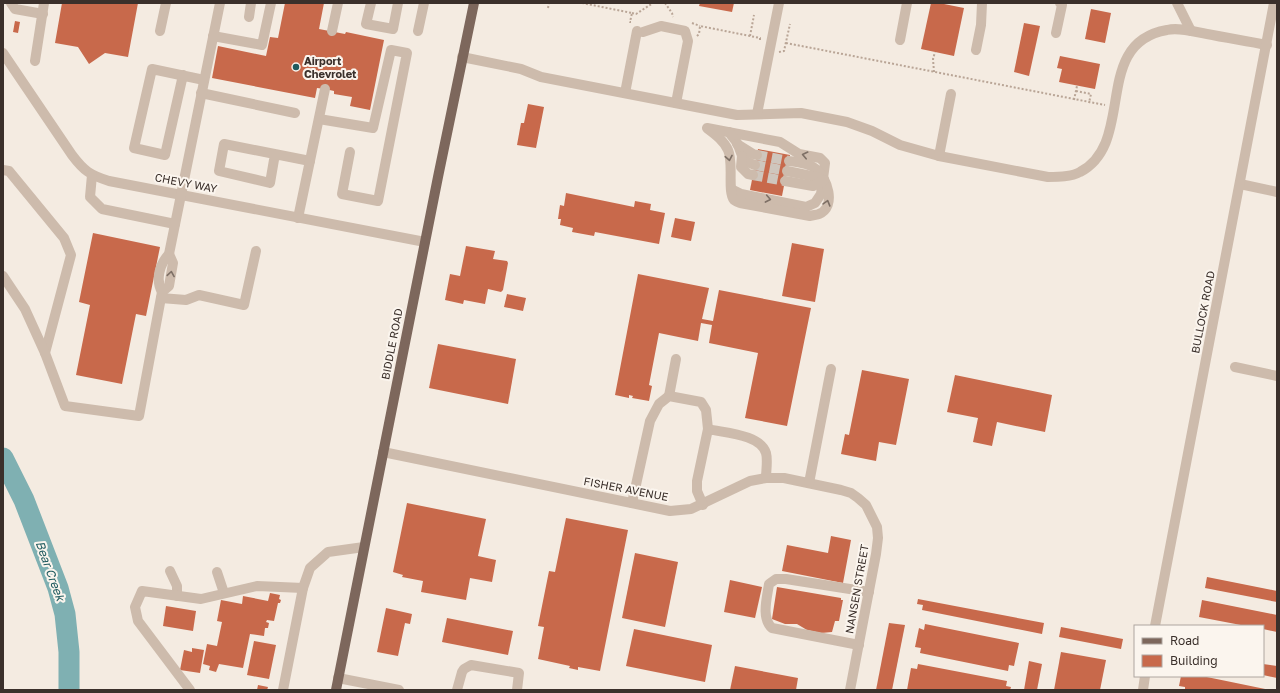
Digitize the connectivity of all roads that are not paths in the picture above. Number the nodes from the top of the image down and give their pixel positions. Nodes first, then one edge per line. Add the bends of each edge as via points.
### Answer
1 (11, 3) edge
2 (44, 3) edge
3 (166, 3) edge
4 (220, 3) edge
5 (251, 3) edge
6 (271, 3) edge
7 (338, 3) edge
8 (370, 3) edge
9 (398, 3) edge
10 (424, 3) edge
11 (474, 3) edge
12 (779, 3) edge
13 (906, 3) edge
14 (982, 3) edge
15 (1060, 3) edge
16 (1177, 3) edge
17 (1274, 3) edge
18 (43, 14) junction
19 (249, 17) dead end
20 (160, 31) dead end
21 (418, 31) dead end
22 (1191, 31) junction
23 (332, 32) dead end
24 (1056, 33) dead end
25 (213, 36) junction
26 (900, 40) dead end
27 (1267, 45) junction
28 (976, 50) dead end
29 (3, 53) edge
30 (462, 57) junction
31 (35, 61) dead end
32 (183, 75) junction
33 (204, 80) junction
34 (325, 89) dead end
35 (201, 93) junction
36 (625, 93) junction
37 (951, 94) dead end
38 (676, 103) junction
39 (295, 113) dead end
40 (757, 114) junction
41 (319, 118) junction
42 (729, 132) junction
43 (737, 144) junction
44 (350, 152) dead end
45 (276, 154) junction
46 (757, 155) tunnel mouth
47 (939, 156) junction
48 (310, 161) junction
49 (3, 170) edge
50 (754, 170) tunnel mouth
51 (92, 176) junction
52 (824, 180) junction
53 (1240, 184) junction
54 (1277, 192) edge
55 (180, 195) junction
56 (298, 218) junction
57 (175, 224) junction
58 (425, 242) junction
59 (256, 251) dead end
60 (3, 276) edge
61 (161, 295) junction
62 (45, 353) junction
63 (676, 359) dead end
64 (1235, 368) dead end
65 (831, 369) dead end
66 (1277, 376) edge
67 (669, 396) junction
68 (708, 429) junction
69 (383, 452) junction
70 (766, 478) junction
71 (809, 483) junction
72 (858, 498) joint
73 (632, 503) junction
74 (703, 504) junction
75 (364, 547) junction
76 (170, 571) dead end
77 (217, 572) dead end
78 (302, 588) junction
79 (869, 592) junction
80 (224, 593) junction
81 (177, 596) junction
82 (1155, 625) edge
83 (859, 645) junction
84 (1145, 677) edge
85 (338, 678) junction
86 (190, 690) edge
87 (283, 690) edge
88 (336, 690) edge
89 (399, 690) edge
90 (457, 690) edge
91 (517, 690) edge
92 (850, 690) edge
93 (1143, 690) edge

1 - 18 street via 15,8
2 - 18 street
3 - 20 street
4 - 25 street
5 - 19 street
6 - 25 street via 262,45
7 - 23 street
8 - 9 street via 366,24 393,29
10 - 21 street
11 - 30 main road, BIDDLE ROAD
12 - 40 street
13 - 26 street
14 - 28 street
15 - 24 street via 1062,5
16 - 22 street
17 - 27 street, BULLOCK ROAD
18 - 31 street
22 - 27 street
22 - 47 street via 1169,29 1153,33 1139,41 1128,54 1122,68 1104,149 1095,162 1080,173 1048,177
25 - 33 street
27 - 53 street, BULLOCK ROAD
29 - 51 street, CHEVY WAY via 72,156
30 - 36 street via 521,69 541,77
30 - 58 main road, BIDDLE ROAD
32 - 32 street via 152,68 134,148 165,155
32 - 33 street
33 - 35 street
34 - 41 street
35 - 39 street
35 - 55 street
36 - 38 street
36 - 38 street via 640,32 661,26 685,31 688,41
37 - 47 street
38 - 40 street via 737,115
40 - 47 street via 801,113 847,122 900,145
41 - 44 street via 373,128 391,50 407,53 378,201 342,194
41 - 48 street
42 - 43 street
52 -> 42 street via 825,163 820,158 799,154 780,142
42 -> 52 street via 707,128 727,149 731,160 731,193 734,200 810,216 826,209 829,191
43 - 46 street
43 - 50 street via 742,156
45 - 45 street via 224,144 219,171 270,183
45 - 48 street
48 - 56 street
49 - 62 street via 9,171 64,238 71,255
51 - 55 street, CHEVY WAY
51 - 57 street via 90,197 102,209
52 - 52 street via 816,169 807,164 787,171 813,186
53 - 54 street
53 - 82 street, BULLOCK ROAD
55 - 56 street, CHEVY WAY
55 - 57 street
56 - 58 street, CHEVY WAY
57 - 61 street via 169,254 173,263 169,286
58 - 69 main road, BIDDLE ROAD
59 - 61 street via 244,305 199,295 186,300
60 - 62 street via 25,309
61 - 62 street via 139,416 65,406
63 - 67 street
64 - 66 street
65 - 71 street
67 - 68 street via 701,402 706,410
67 - 73 street via 659,404 650,422
68 - 70 street via 750,438 761,444 766,454
68 - 74 street via 696,491
69 - 73 street, FISHER AVENUE
69 - 75 main road, BIDDLE ROAD
70 - 71 street, FISHER AVENUE via 784,478
70 - 74 street, FISHER AVENUE via 732,488
71 - 72 street, FISHER AVENUE via 841,490
72 - 79 street, NANSEN STREET via 866,505 877,527 878,538
73 - 74 street, FISHER AVENUE via 670,511 691,509
75 - 78 street via 328,552 310,568
75 - 85 main road, BIDDLE ROAD
76 - 81 street via 177,586
77 - 80 street
78 - 80 street via 257,586
78 - 87 street
79 - 83 street, NANSEN STREET
79 - 83 street via 786,579 776,579 769,584 765,616 772,628
80 - 81 street via 201,599
81 - 86 street via 142,591 135,607 138,621
83 - 92 street, NANSEN STREET
84 - 93 street
85 - 88 main road, BIDDLE ROAD
85 - 89 street
90 - 91 street via 462,672 471,665 519,673

